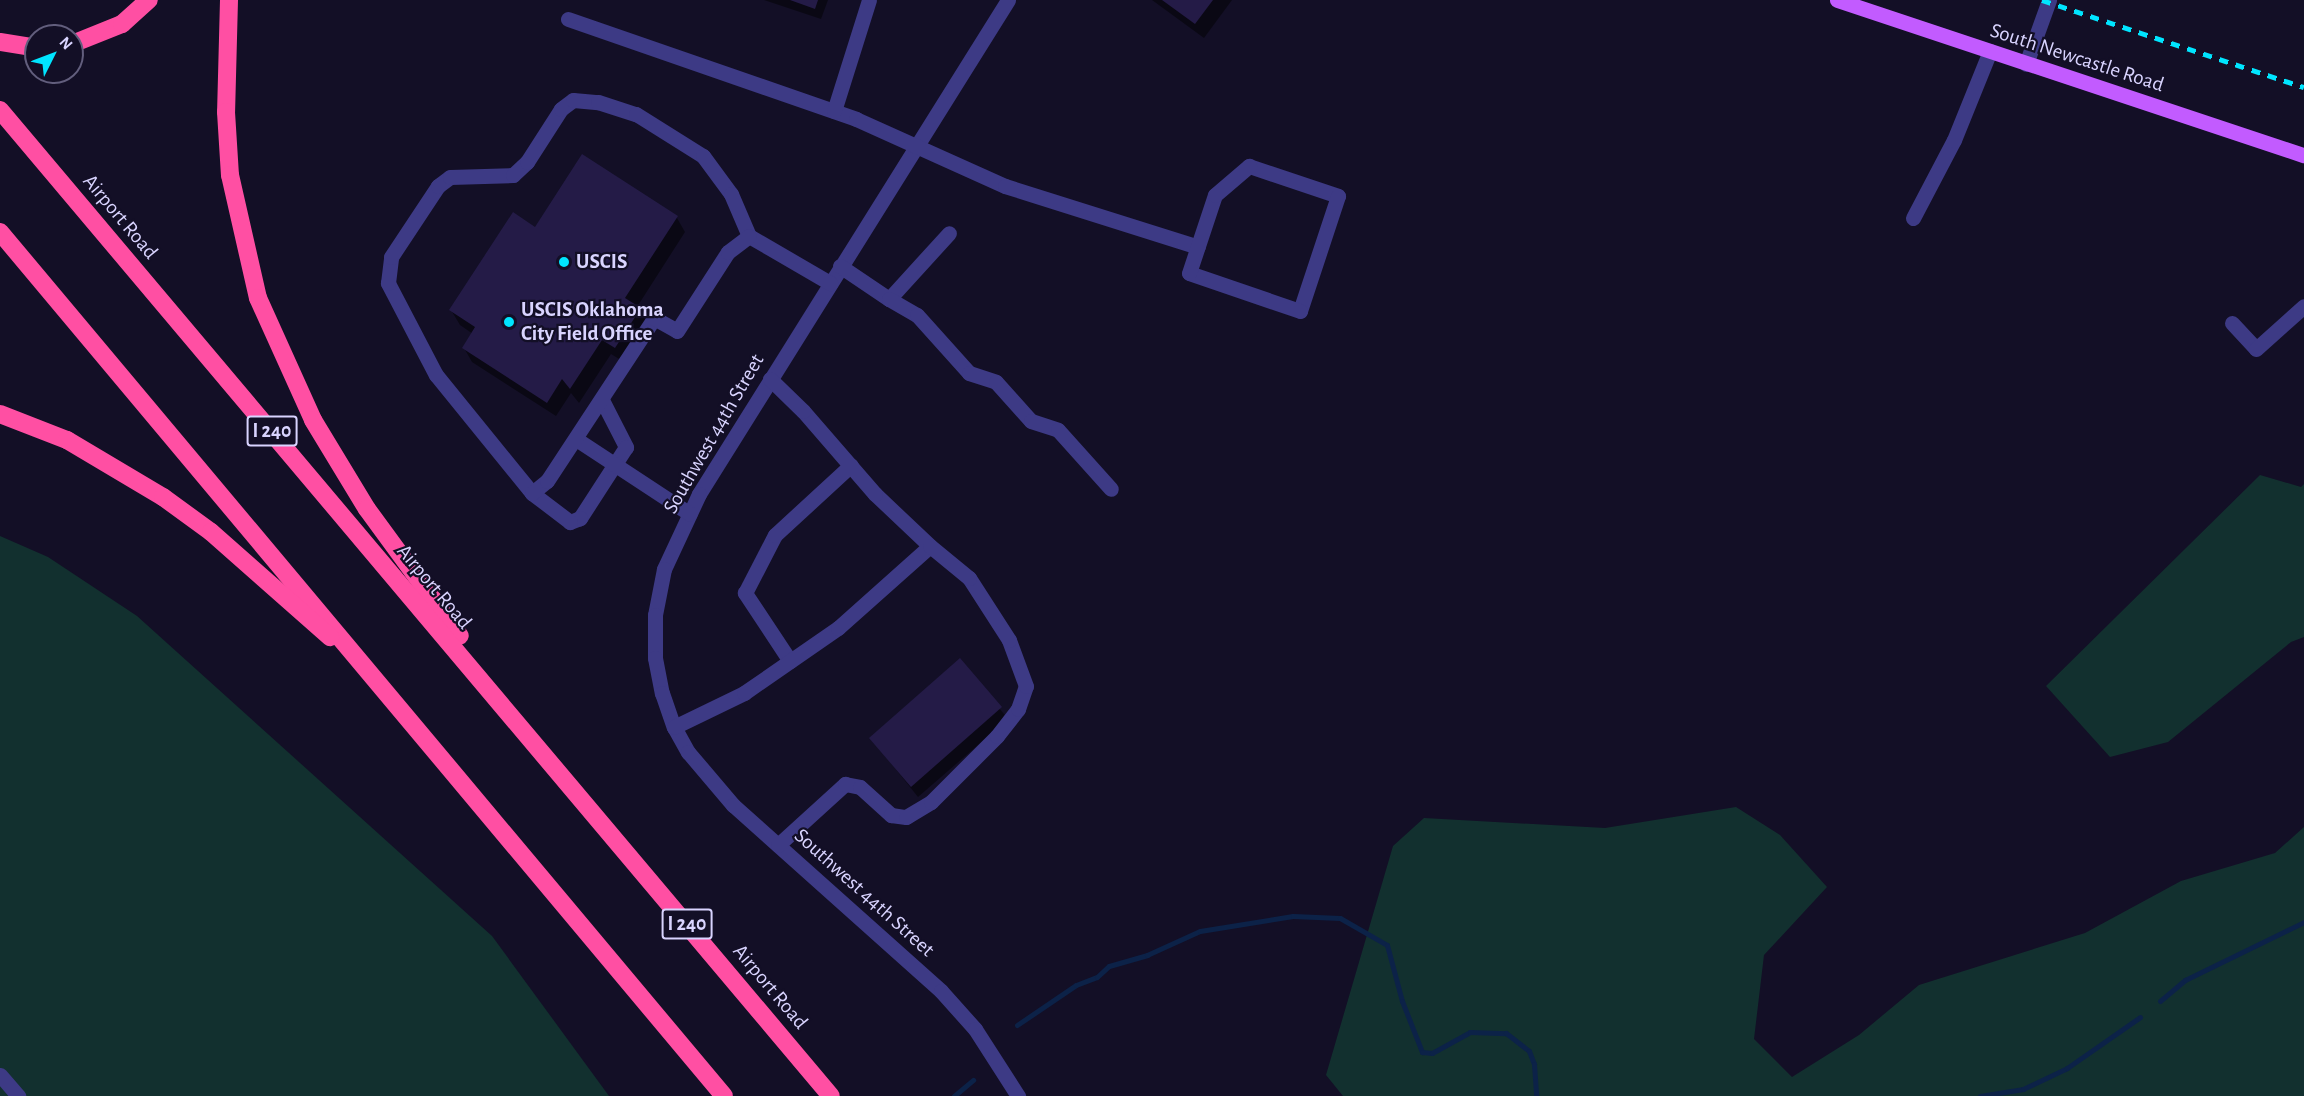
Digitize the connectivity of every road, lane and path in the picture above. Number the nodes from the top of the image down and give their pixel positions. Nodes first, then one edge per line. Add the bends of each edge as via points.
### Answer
1 (149, 0) edge
2 (229, 0) edge
3 (869, 0) edge
4 (1008, 0) edge
5 (1837, 0) edge
6 (2049, 0) edge
7 (568, 19) dead end
8 (84, 39) edge
9 (0, 42) edge
10 (24, 46) edge
11 (1990, 51) junction
12 (2026, 64) junction
13 (0, 110) edge
14 (834, 111) junction
15 (917, 144) junction
16 (2304, 155) edge
17 (1913, 218) dead end
18 (0, 232) edge
19 (949, 233) dead end
20 (749, 236) junction
21 (1198, 246) junction
22 (840, 266) junction
23 (830, 283) junction
24 (889, 299) junction
25 (2304, 306) edge
26 (2232, 323) dead end
27 (770, 379) junction
28 (602, 400) junction
29 (0, 414) edge
30 (576, 439) junction
31 (614, 464) junction
32 (851, 465) junction
33 (1111, 489) dead end
34 (532, 493) junction
35 (690, 514) junction
36 (930, 546) junction
37 (790, 661) junction
38 (376, 678) junction
39 (674, 727) junction
40 (544, 752) junction
41 (778, 845) junction
42 (0, 1075) edge
43 (18, 1096) edge
44 (724, 1096) edge
45 (831, 1096) edge
46 (1018, 1096) edge

1 - 8 highway via 122,24
2 - 40 highway via 226,112 230,176 255,288 282,356 313,420 367,509
3 - 14 street
4 - 15 street, Southwest 44th Street
5 - 11 main road, South Newcastle Road
6 - 12 street
7 - 14 street
9 - 10 highway
11 - 12 main road, South Newcastle Road
11 - 17 street via 1954,140
12 - 16 main road, South Newcastle Road
13 - 40 highway, Airport Road / I 240
14 - 15 street
15 - 21 street via 1005,186
15 - 22 street, Southwest 44th Street
18 - 38 highway
19 - 24 street
20 - 23 street
20 - 28 street via 728,252 677,331 654,318
20 - 34 street via 731,194 703,156 636,114 598,102 573,100 567,104 527,162 513,175 450,177 438,186 392,257 388,282 436,375
21 - 21 street via 1215,195 1249,166 1338,196 1300,310 1190,273
22 - 23 street, Southwest 44th Street
22 - 24 street
23 - 27 street, Southwest 44th Street
24 - 33 street via 917,315 969,373 996,382 1030,421 1058,430
25 - 26 street via 2256,349
27 - 32 street
27 - 35 street, Southwest 44th Street
28 - 30 street
28 - 31 street via 626,447
29 - 38 highway via 67,440 163,497 211,532
30 - 31 street
30 - 34 street via 547,480
31 - 34 street via 580,518 570,522
31 - 35 street
32 - 36 street
32 - 37 street via 775,535 746,593
35 - 39 street, Southwest 44th Street via 664,569 655,615 656,658
36 - 37 street via 838,628
36 - 41 street via 969,578 1009,640 1026,686 1018,709 998,736 931,802 906,817 891,815 860,787 845,784
37 - 39 street via 744,693
38 - 44 highway
39 - 41 street, Southwest 44th Street via 711,780
40 - 45 highway, Airport Road / I 240
41 - 46 street, Southwest 44th Street via 941,991 975,1029
42 - 43 street

